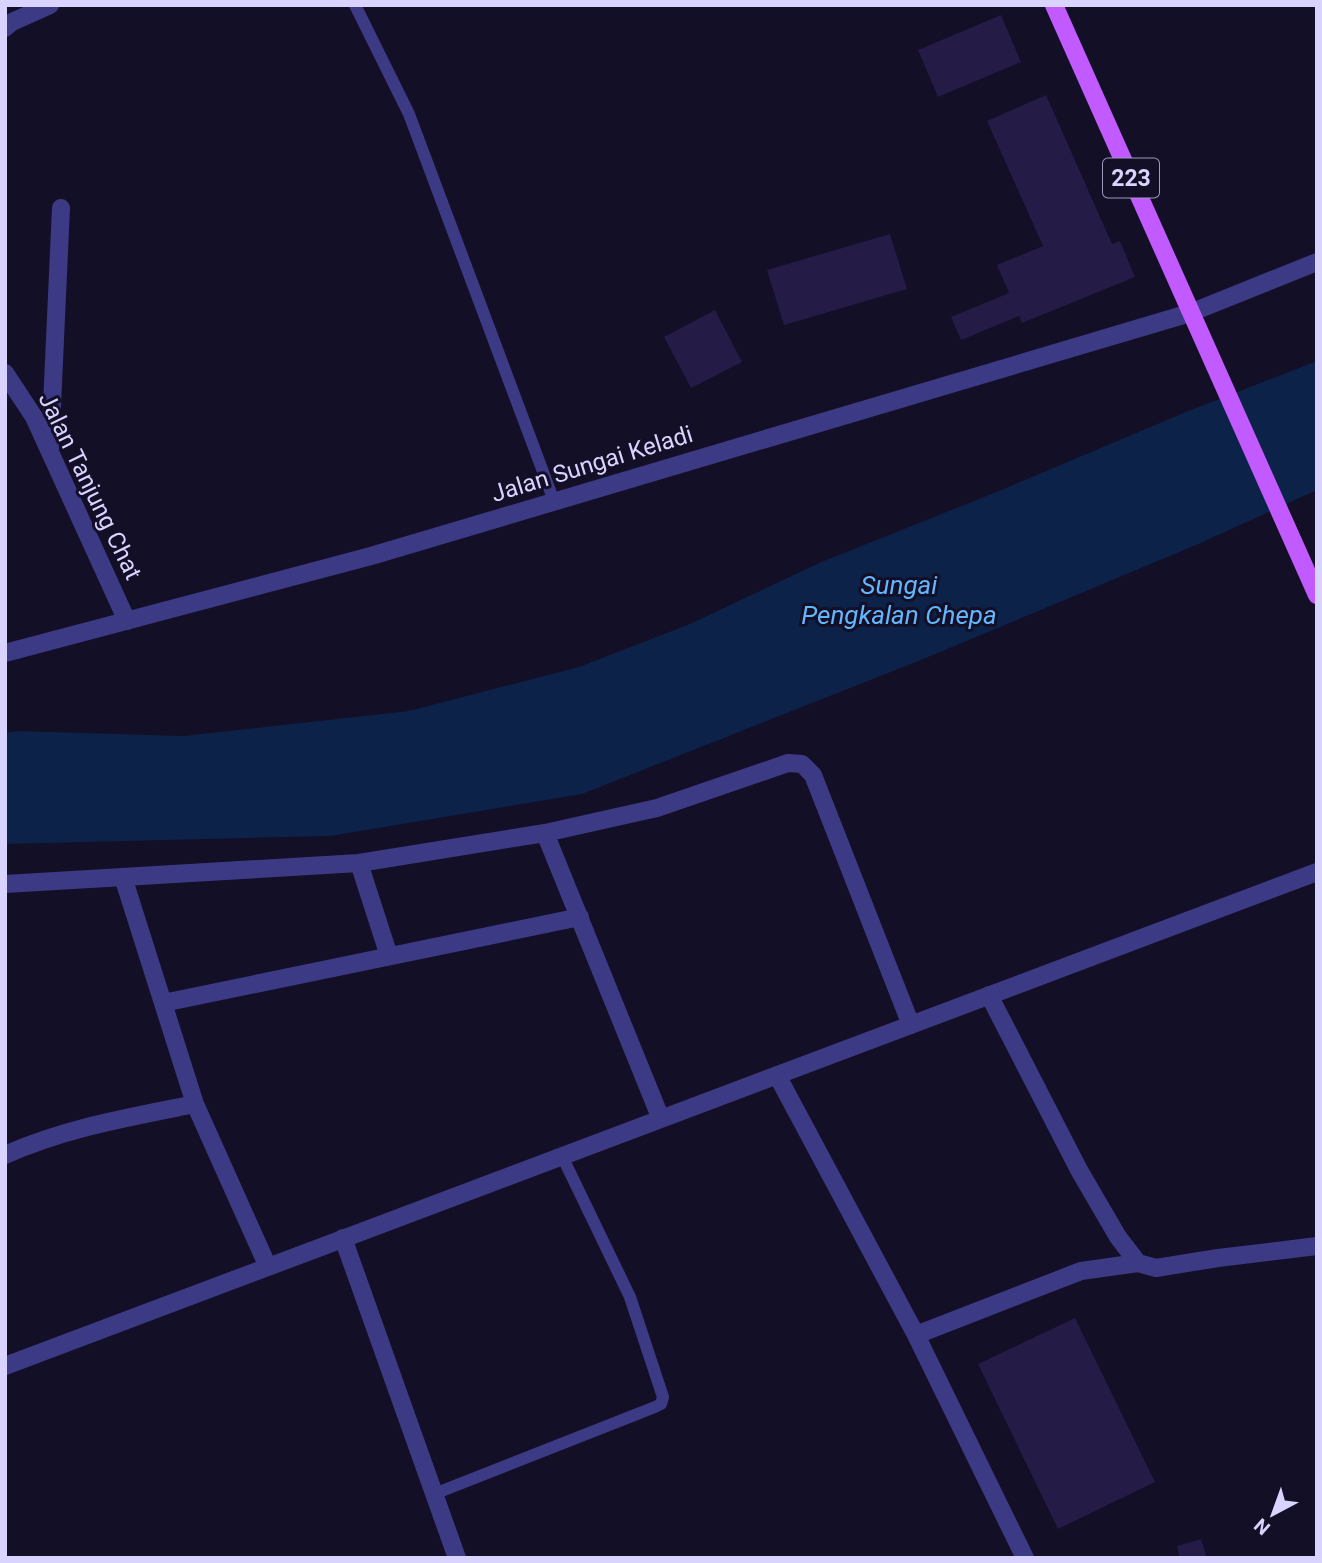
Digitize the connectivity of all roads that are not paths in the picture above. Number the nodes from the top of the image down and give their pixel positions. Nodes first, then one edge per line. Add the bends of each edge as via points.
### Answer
1 (50, 5) edge
2 (355, 5) edge
3 (1054, 5) edge
4 (5, 27) edge
5 (61, 208) dead end
6 (1317, 262) edge
7 (1190, 313) junction
8 (5, 373) edge
9 (50, 452) junction
10 (554, 501) junction
11 (1317, 595) edge
12 (127, 621) junction
13 (5, 653) edge
14 (545, 833) junction
15 (359, 863) junction
16 (1317, 872) edge
17 (123, 877) junction
18 (5, 884) edge
19 (580, 917) junction
20 (389, 956) junction
21 (989, 995) junction
22 (163, 1003) junction
23 (911, 1025) junction
24 (778, 1075) junction
25 (195, 1104) junction
26 (661, 1119) junction
27 (5, 1155) edge
28 (562, 1156) junction
29 (343, 1238) junction
30 (1317, 1247) edge
31 (1138, 1263) junction
32 (268, 1267) junction
33 (916, 1335) junction
34 (5, 1366) edge
35 (434, 1494) junction
36 (457, 1558) edge
37 (1025, 1558) edge

1 - 4 street
2 - 10 lane via 409,114
3 - 7 main road, 223
5 - 9 street
6 - 7 street, Jalan Sungai Keladi
7 - 10 street, Jalan Sungai Keladi
7 - 11 main road, 223
8 - 9 street, Jalan Tanjung Chat
9 - 12 street, Jalan Tanjung Chat
10 - 12 street, Jalan Sungai Keladi
12 - 13 street, Jalan Sungai Keladi
14 - 15 street
14 - 19 street
14 - 23 street via 657,808 788,762 802,764 813,775
15 - 17 street
15 - 20 street
16 - 21 street
17 - 18 street
17 - 22 street
19 - 20 street
19 - 26 street
20 - 22 street
21 - 23 street
21 - 31 street via 1079,1170
22 - 25 street
23 - 24 street
24 - 26 street
24 - 33 street
25 - 27 street via 93,1125
25 - 32 street
26 - 28 street
28 - 29 street
28 - 35 lane via 630,1297 663,1397 661,1404
29 - 32 street
29 - 35 street
30 - 31 street via 1156,1268
31 - 33 street via 1081,1271
32 - 34 street
33 - 37 street
35 - 36 street

